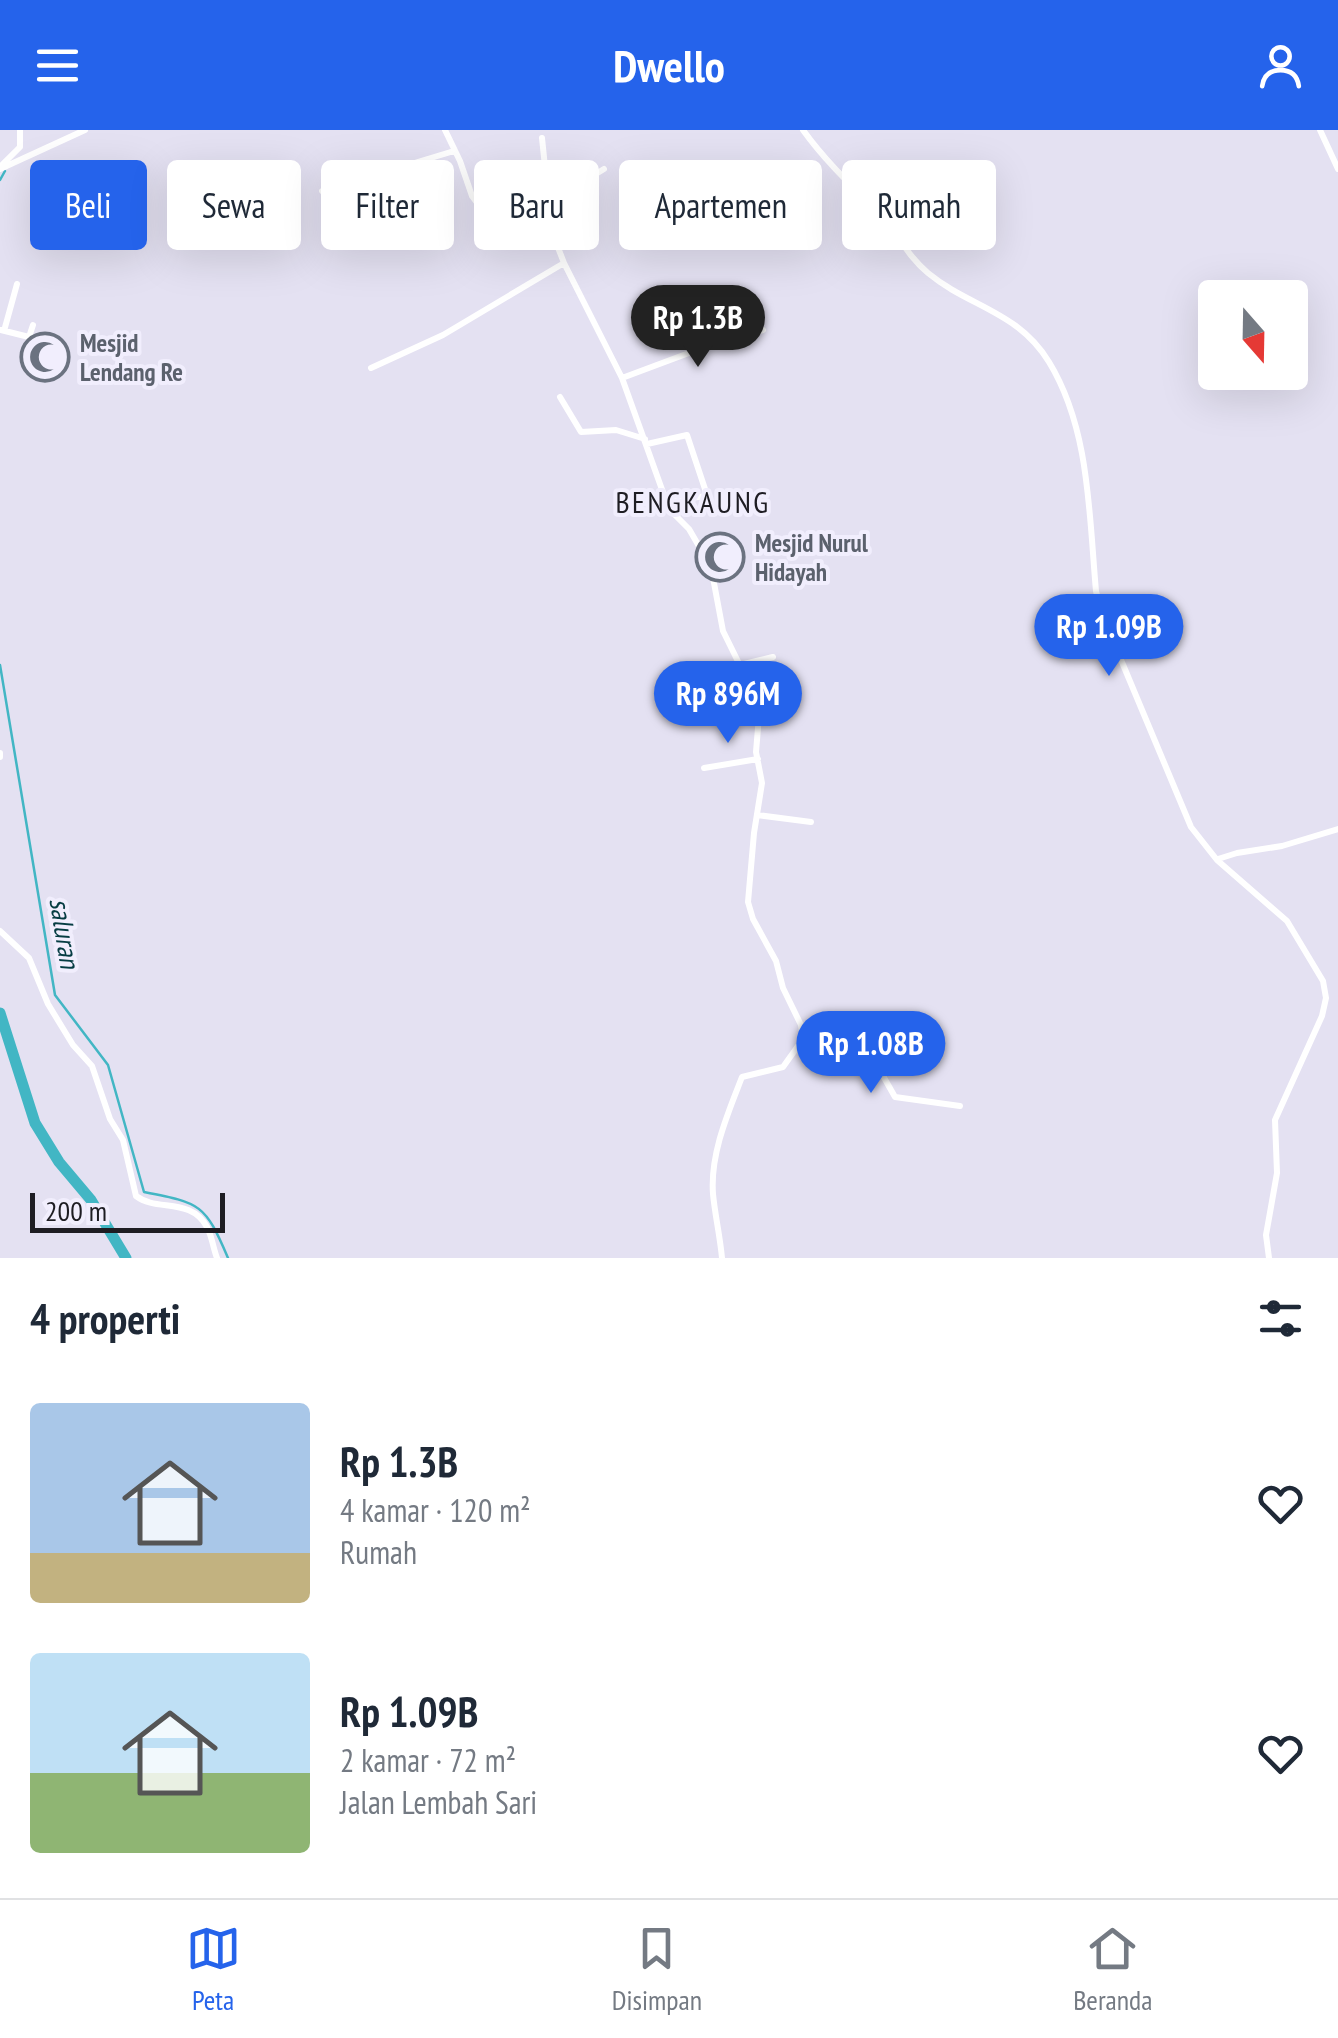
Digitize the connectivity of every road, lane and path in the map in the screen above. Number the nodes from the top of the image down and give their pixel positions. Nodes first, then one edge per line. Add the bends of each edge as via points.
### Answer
1 (20, 130) edge
2 (86, 130) edge
3 (445, 130) edge
4 (803, 130) edge
5 (1320, 130) edge
6 (542, 138) dead end
7 (454, 151) junction
8 (424, 160) edge
9 (543, 160) edge
10 (4, 166) edge
11 (1338, 168) edge
12 (604, 169) dead end
13 (599, 172) edge
14 (474, 200) edge
15 (559, 250) edge
16 (564, 263) junction
17 (17, 284) dead end
18 (33, 325) dead end
19 (2, 330) edge
20 (764, 330) dead end
21 (371, 368) dead end
22 (622, 378) junction
23 (560, 397) dead end
24 (647, 442) junction
25 (666, 501) junction
26 (773, 658) dead end
27 (740, 666) junction
28 (751, 686) junction
29 (680, 705) dead end
30 (758, 759) junction
31 (704, 768) dead end
32 (757, 815) junction
33 (812, 822) dead end
34 (1338, 829) edge
35 (1217, 860) junction
36 (0, 931) edge
37 (802, 1040) junction
38 (960, 1106) dead end
39 (217, 1258) edge
40 (722, 1258) edge
41 (1269, 1258) edge

1 - 10 street via 20,147
2 - 10 street
3 - 7 street
4 - 35 street via 919,266 1006,318 1051,365 1082,451 1102,612 1184,813
5 - 11 street
6 - 9 street
7 - 8 street
7 - 14 street
12 - 13 street
15 - 16 street
16 - 21 street
16 - 22 street
17 - 19 street
18 - 19 street via 29,337
20 - 22 street
22 - 24 street
23 - 24 street via 581,432 616,430
24 - 25 street
24 - 25 street via 686,435 704,500
25 - 27 street via 704,551 722,631
26 - 27 street
27 - 28 street
28 - 29 street
28 - 30 street via 759,709
30 - 31 street
30 - 32 street
32 - 33 street
32 - 37 street via 748,902
34 - 35 street
35 - 41 street via 1287,921 1325,986 1322,1016 1274,1120
36 - 39 street via 29,958 48,1004 92,1066 123,1140 136,1196 194,1213 208,1228
37 - 38 street via 835,1041 842,1071 878,1067 894,1097
37 - 40 street via 783,1068 740,1079 714,1166

